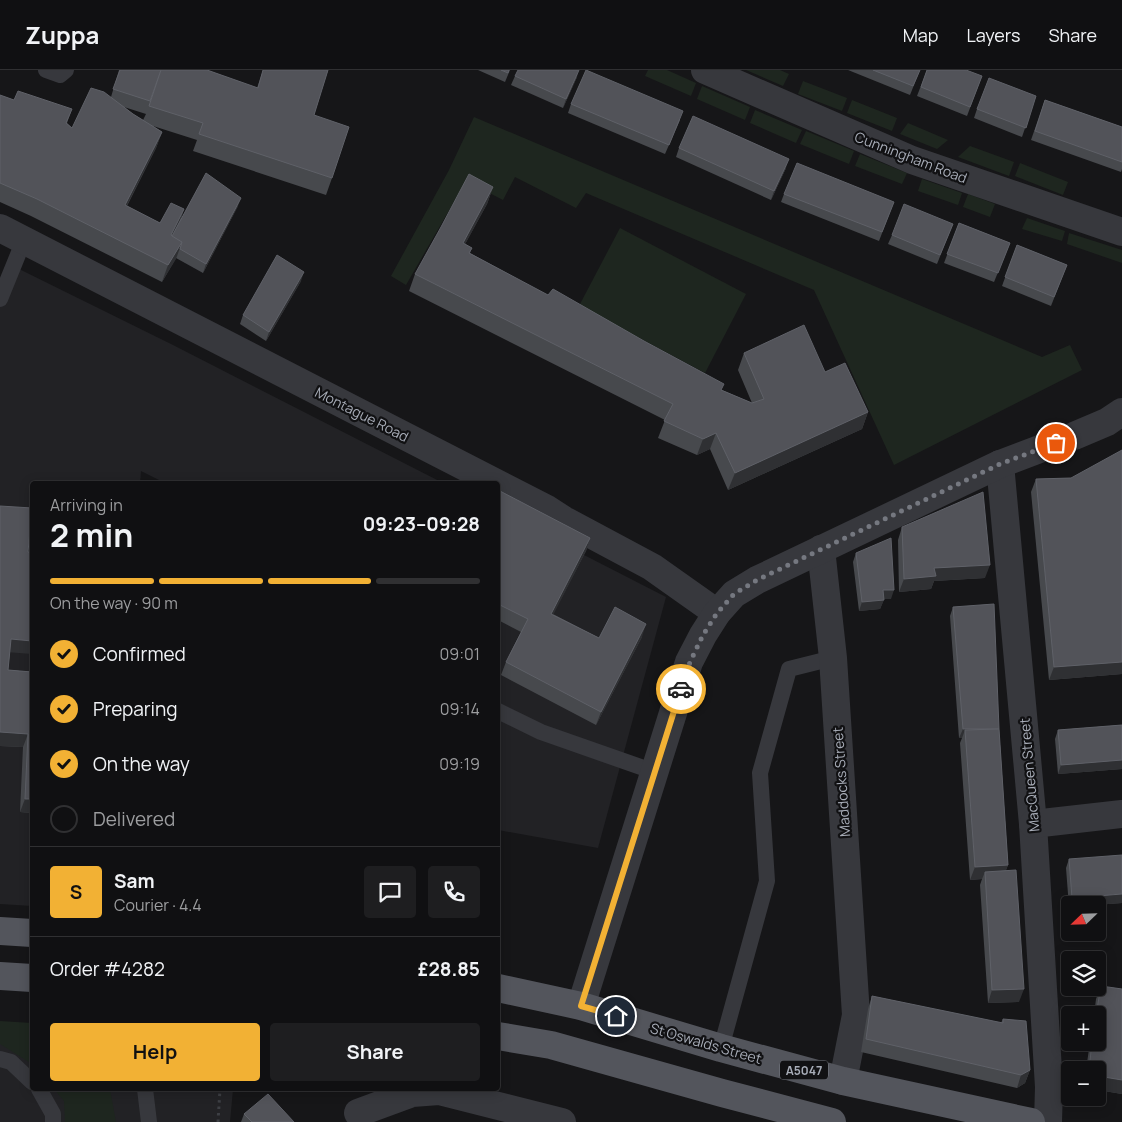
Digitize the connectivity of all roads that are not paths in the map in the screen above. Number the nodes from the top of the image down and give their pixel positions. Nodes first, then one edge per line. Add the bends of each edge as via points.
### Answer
1 (46, 70) edge
2 (66, 70) edge
3 (705, 70) edge
4 (0, 228) edge
5 (1122, 232) edge
6 (24, 240) junction
7 (0, 298) edge
8 (1122, 412) edge
9 (1000, 464) junction
10 (492, 481) edge
11 (500, 485) edge
12 (821, 549) junction
13 (717, 613) junction
14 (834, 658) junction
15 (500, 712) edge
16 (655, 772) junction
17 (1122, 814) edge
18 (1034, 824) junction
19 (0, 931) edge
20 (30, 933) edge
21 (0, 976) edge
22 (30, 978) edge
23 (500, 988) edge
24 (581, 1006) junction
25 (500, 1036) edge
26 (722, 1048) junction
27 (0, 1058) edge
28 (30, 1080) edge
29 (843, 1081) junction
30 (40, 1091) edge
31 (145, 1091) edge
32 (359, 1108) edge
33 (53, 1122) edge
34 (150, 1122) edge
35 (562, 1122) edge
36 (832, 1122) edge
37 (1031, 1122) edge
38 (1048, 1122) edge

1 - 2 lane via 60,74
3 - 5 street, Cunningham Road via 912,160
4 - 6 street, Montague Road
6 - 7 lane
6 - 10 street, Montague Road
8 - 9 street via 1106,422
9 - 12 street
9 - 18 street, MacQueen Street
11 - 13 street, Montague Road via 652,568
12 - 13 street via 734,594
12 - 14 street, Maddocks Street
13 - 16 street via 690,662
14 - 26 lane via 789,669 760,773 766,881
14 - 29 street, Maddocks Street via 856,1015
15 - 16 lane via 541,732
16 - 24 street
17 - 18 street
18 - 38 street, MacQueen Street via 1049,1087
19 - 20 main road
21 - 22 main road
23 - 24 main road, St Oswalds Street / A5047
24 - 26 main road, St Oswalds Street / A5047
25 - 36 main road via 551,1045
26 - 29 main road, St Oswalds Street / A5047
27 - 28 lane via 11,1062
29 - 37 main road, St Oswalds Street / A5047
30 - 33 lane via 53,1114
31 - 34 lane
32 - 35 street via 412,1093 439,1091

